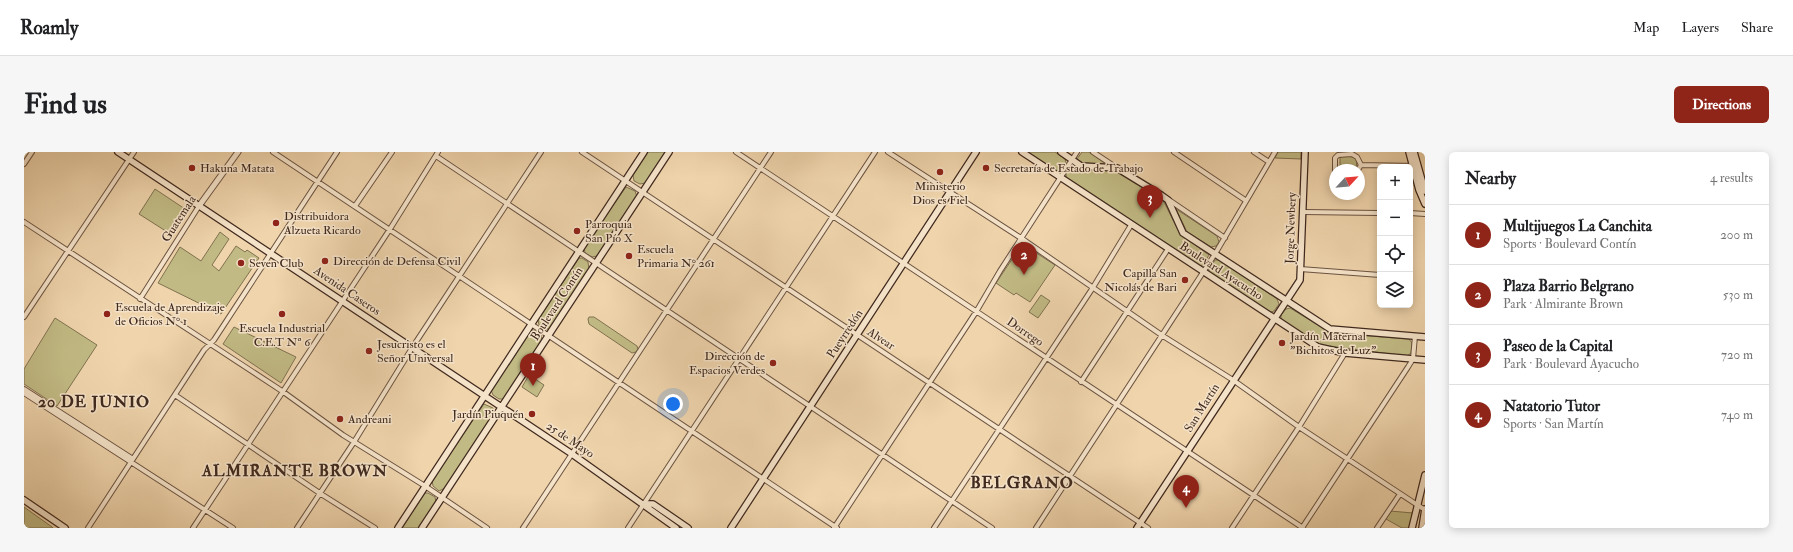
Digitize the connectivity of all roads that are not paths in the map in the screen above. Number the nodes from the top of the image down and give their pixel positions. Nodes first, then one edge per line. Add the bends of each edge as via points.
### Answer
1 (32, 152) edge
2 (118, 152) edge
3 (134, 152) edge
4 (238, 152) edge
5 (273, 152) edge
6 (337, 152) edge
7 (392, 152) edge
8 (438, 152) edge
9 (541, 152) edge
10 (582, 152) edge
11 (644, 152) edge
12 (669, 152) edge
13 (736, 152) edge
14 (771, 152) edge
15 (874, 152) edge
16 (888, 152) edge
17 (976, 152) edge
18 (1022, 152) edge
19 (1060, 152) edge
20 (1077, 152) edge
21 (1093, 152) edge
22 (1174, 152) edge
23 (1254, 152) edge
24 (1274, 152) edge
25 (1305, 152) edge
26 (1409, 152) edge
27 (1414, 152) edge
28 (436, 156) junction
29 (129, 160) junction
30 (1072, 160) junction
31 (25, 161) edge
32 (1269, 162) junction
33 (1335, 164) edge
34 (1361, 164) edge
35 (1365, 165) edge
36 (1415, 166) junction
37 (760, 168) junction
38 (1117, 168) junction
39 (1060, 177) junction
40 (626, 180) junction
41 (318, 182) junction
42 (1425, 191) edge
43 (643, 192) junction
44 (950, 194) junction
45 (1168, 200) junction
46 (1245, 200) junction
47 (507, 204) junction
48 (1425, 204) edge
49 (199, 206) junction
50 (355, 206) junction
51 (1302, 212) junction
52 (1377, 213) edge
53 (1413, 213) edge
54 (1425, 214) edge
55 (832, 216) junction
56 (24, 222) edge
57 (1131, 225) junction
58 (390, 230) junction
59 (1021, 238) junction
60 (1225, 238) junction
61 (713, 240) junction
62 (1168, 249) junction
63 (68, 251) junction
64 (577, 252) junction
65 (270, 253) junction
66 (1215, 254) junction
67 (596, 264) junction
68 (904, 264) junction
69 (1300, 269) junction
70 (1203, 272) junction
71 (1377, 275) edge
72 (459, 276) junction
73 (785, 288) junction
74 (1092, 289) junction
75 (140, 299) junction
76 (342, 301) junction
77 (1286, 301) junction
78 (666, 311) junction
79 (976, 312) junction
80 (1128, 312) junction
81 (24, 318) edge
82 (1274, 319) junction
83 (531, 324) junction
84 (857, 335) junction
85 (548, 336) junction
86 (1163, 336) junction
87 (1415, 336) junction
88 (1425, 337) edge
89 (210, 344) junction
90 (412, 348) junction
91 (1345, 352) junction
92 (738, 359) junction
93 (1046, 359) junction
94 (1413, 359) junction
95 (1425, 360) edge
96 (1233, 380) junction
97 (1081, 382) junction
98 (619, 383) junction
99 (929, 383) junction
100 (24, 389) edge
101 (282, 392) junction
102 (24, 393) edge
103 (175, 395) junction
104 (484, 396) junction
105 (38, 400) junction
106 (1117, 406) junction
107 (810, 407) junction
108 (502, 408) junction
109 (1299, 427) junction
110 (1000, 430) junction
111 (691, 431) junction
112 (354, 442) junction
113 (247, 444) junction
114 (1187, 452) junction
115 (572, 454) junction
116 (882, 455) junction
117 (1347, 459) junction
118 (132, 461) junction
119 (1425, 475) edge
120 (1070, 476) junction
121 (764, 479) junction
122 (425, 486) junction
123 (321, 494) junction
124 (1400, 494) junction
125 (1254, 496) junction
126 (442, 498) junction
127 (24, 500) edge
128 (952, 501) junction
129 (644, 504) junction
130 (1418, 506) junction
131 (205, 510) junction
132 (1425, 510) edge
133 (1139, 525) edge
134 (65, 528) edge
135 (88, 528) edge
136 (193, 528) edge
137 (233, 528) edge
138 (297, 528) edge
139 (376, 528) edge
140 (398, 528) edge
141 (422, 528) edge
142 (487, 528) edge
143 (523, 528) edge
144 (628, 528) edge
145 (676, 528) edge
146 (688, 528) edge
147 (732, 528) edge
148 (835, 528) edge
149 (934, 528) edge
150 (992, 528) edge
151 (1036, 528) edge
152 (1148, 528) edge
153 (1232, 528) edge
154 (1303, 528) edge
155 (1377, 528) edge
156 (1412, 528) edge
157 (1422, 528) edge

1 - 31 street
2 - 29 main road, Avenida Caseros
3 - 29 street
4 - 49 street, Guatemala
5 - 41 street
6 - 41 street
7 - 50 street
8 - 28 street
9 - 47 street
10 - 40 street, Alvear
11 - 40 main road, Boulevard Contín
12 - 43 main road, Boulevard Contín
13 - 37 street, Dorrego
14 - 37 street
15 - 55 street
16 - 44 street
17 - 44 main road, Pueyrredón
18 - 39 main road, Boulevard Ayacucho
19 - 30 main road
20 - 30 street
21 - 38 street
22 - 46 street
23 - 32 street
24 - 32 street
25 - 51 main road, Jorge Newbery
26 - 36 main road
27 - 36 main road
28 - 47 street
28 - 58 street
29 - 49 main road, Avenida Caseros
29 - 63 street
30 - 38 main road via 1081,166
30 - 39 street
32 - 46 street
33 - 34 street via 1338,155 1352,154 1358,157
35 - 36 street
36 - 42 main road
36 - 48 main road via 1419,190
37 - 55 street, Dorrego
37 - 61 street
38 - 45 main road
39 - 57 main road, Boulevard Ayacucho
39 - 59 street
40 - 43 street, Alvear
40 - 64 main road, Boulevard Contín
41 - 50 street
41 - 65 street
43 - 61 street, Alvear
43 - 67 main road, Boulevard Contín
44 - 59 street
44 - 68 main road, Pueyrredón
45 - 60 street
45 - 66 main road, Boulevard Ayacucho via 1183,233
46 - 60 street
47 - 64 street
47 - 72 street
49 - 65 main road, Avenida Caseros
49 - 75 street, Guatemala
50 - 58 street
51 - 52 street
51 - 69 main road, Jorge Newbery
53 - 54 street
55 - 68 street, Dorrego
55 - 73 street
56 - 63 street
57 - 62 main road, Boulevard Ayacucho
57 - 74 street
58 - 72 street
58 - 76 street
59 - 74 street
59 - 79 street
60 - 66 street
61 - 73 street, Alvear
61 - 78 street
62 - 70 main road, Boulevard Ayacucho
62 - 80 street
63 - 75 street
63 - 81 street
64 - 67 street
64 - 83 main road, Boulevard Contín
65 - 76 main road, Avenida Caseros
65 - 89 street
66 - 70 street
66 - 77 main road, Boulevard Ayacucho
67 - 78 street
67 - 85 main road, Boulevard Contín
68 - 79 street, Dorrego
68 - 84 main road, Pueyrredón
69 - 71 street
69 - 77 main road, Jorge Newbery via 1300,280
70 - 82 main road, Boulevard Ayacucho
70 - 86 street
72 - 83 street
72 - 90 street
73 - 84 street, Alvear
73 - 92 street
74 - 80 street
74 - 93 street
75 - 89 street
76 - 90 main road, Avenida Caseros
76 - 101 street
77 - 82 main road, San Martín
77 - 87 main road, Boulevard Ayacucho via 1330,329
78 - 92 street
78 - 98 street
79 - 93 street, Dorrego
79 - 99 street
80 - 86 street
80 - 97 street
82 - 91 main road, Boulevard Ayacucho via 1318,347
82 - 96 main road, San Martín
83 - 85 street
83 - 104 main road, Boulevard Contín
84 - 99 street, Alvear
84 - 107 main road, Pueyrredón
85 - 98 street
85 - 108 main road, Boulevard Contín
86 - 96 street
86 - 106 street
87 - 88 main road, Boulevard Ayacucho
87 - 94 street
89 - 101 street
89 - 103 street
90 - 104 main road, Avenida Caseros
90 - 112 street
91 - 94 main road, Boulevard Ayacucho
91 - 109 street
92 - 107 street
92 - 111 street
93 - 97 street, Dorrego
93 - 110 street
94 - 95 main road, Boulevard Ayacucho
94 - 117 street
96 - 109 street
96 - 114 main road, San Martín
97 - 106 street, Dorrego
98 - 111 street
98 - 115 street
99 - 110 street, Alvear
99 - 116 street
100 - 105 street
101 - 112 street
101 - 113 street
102 - 105 street
103 - 113 street
103 - 118 street
104 - 108 main road, 25 de Mayo
104 - 122 main road, Boulevard Contín
105 - 118 street
106 - 114 street, Dorrego
106 - 120 street
107 - 116 street
107 - 121 main road, Pueyrredón
108 - 115 main road, 25 de Mayo
108 - 126 main road, Boulevard Contín
109 - 117 street
109 - 125 street
110 - 120 street, Alvear
110 - 128 street
111 - 121 street
111 - 129 street
112 - 122 street
112 - 123 street
113 - 123 street
113 - 131 street
114 - 125 street, Dorrego
114 - 133 main road, San Martín
115 - 129 main road, 25 de Mayo
115 - 143 street
116 - 128 street
116 - 148 street
117 - 124 street
117 - 154 street
118 - 131 street
118 - 135 street
119 - 130 main road
120 - 133 street, Alvear
120 - 151 street
121 - 147 main road, Pueyrredón
121 - 148 street
122 - 126 street
122 - 140 main road, Boulevard Contín
123 - 138 street
123 - 139 street
124 - 130 street
124 - 155 street
125 - 153 street
125 - 154 street, Dorrego
126 - 141 main road, Boulevard Contín
126 - 142 street
127 - 134 main road
128 - 149 street
128 - 150 street
129 - 144 street
129 - 145 main road, 25 de Mayo
129 - 146 main road, 25 de Mayo via 652,504
130 - 132 street
130 - 156 main road
131 - 136 street
131 - 137 street
132 - 157 main road
133 - 152 street, Alvear

